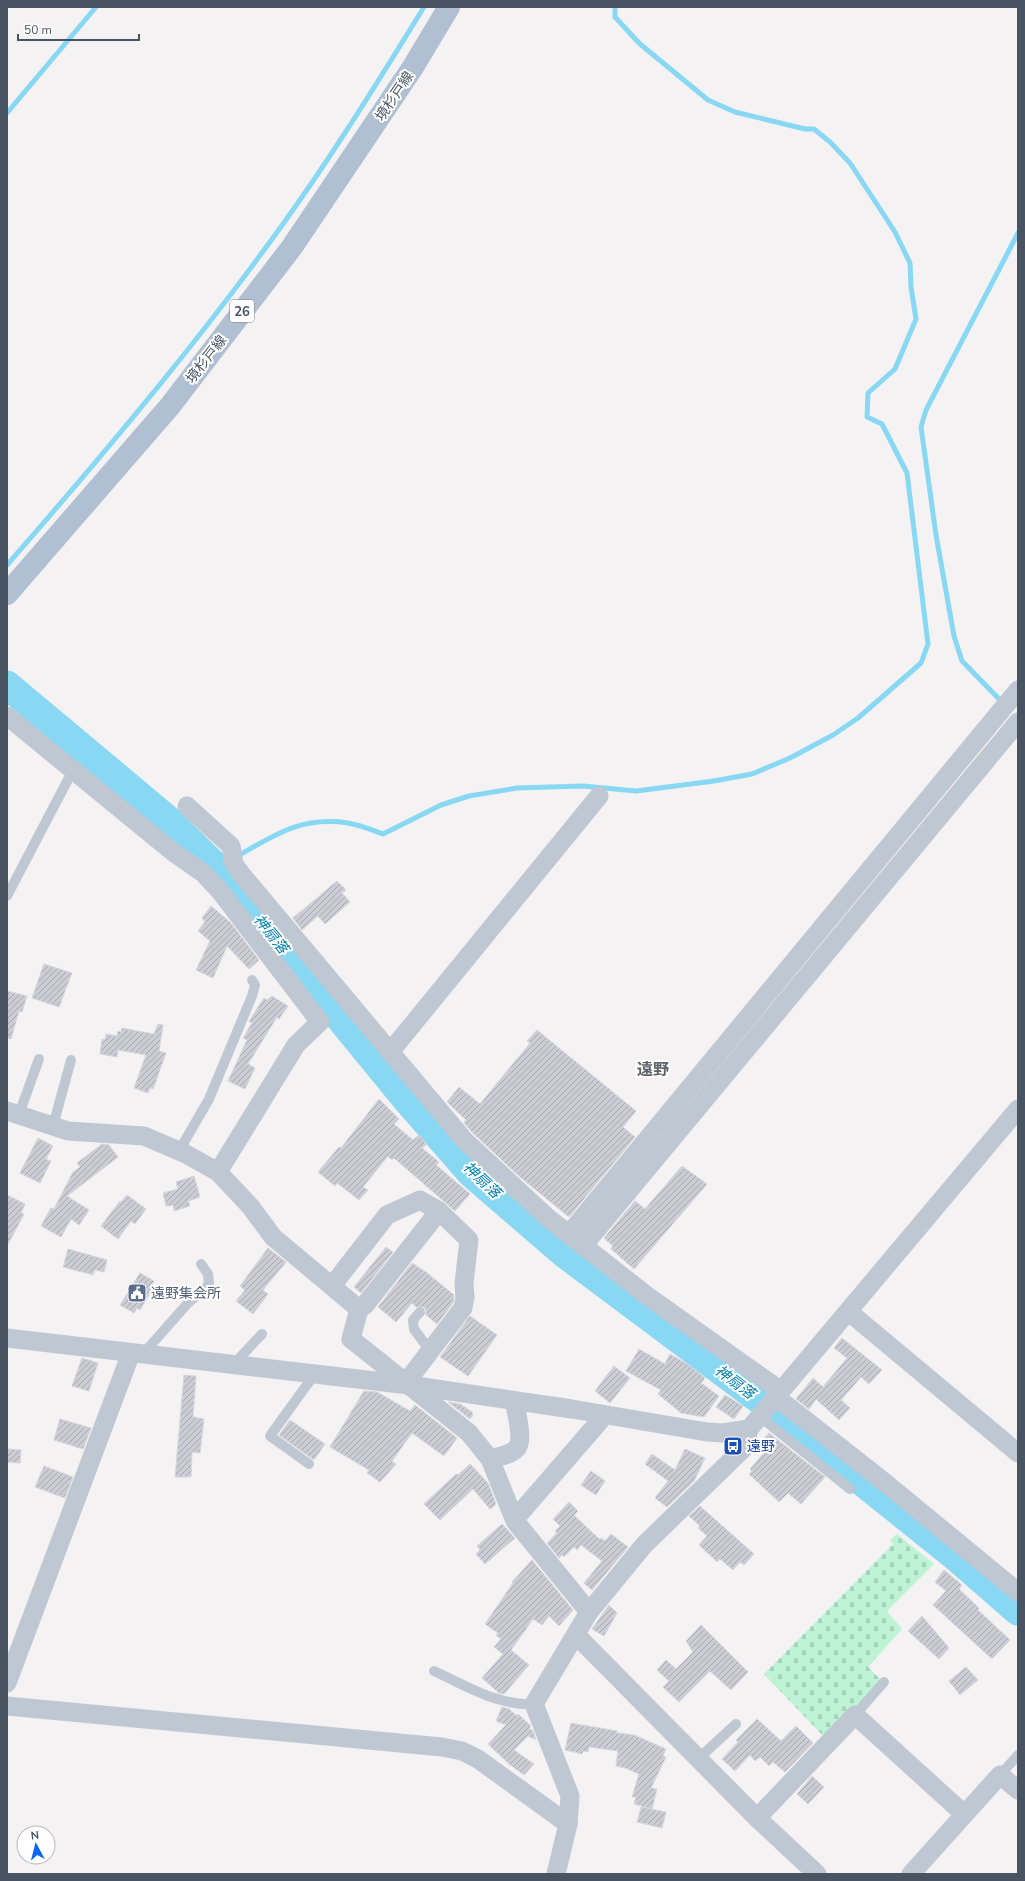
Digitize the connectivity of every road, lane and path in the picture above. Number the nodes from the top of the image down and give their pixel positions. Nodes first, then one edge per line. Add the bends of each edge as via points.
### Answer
1 (449, 7) edge
2 (7, 594) edge
3 (1018, 690) edge
4 (7, 716) edge
5 (1018, 722) edge
6 (73, 770) junction
7 (599, 796) dead end
8 (187, 806) dead end
9 (242, 875) junction
10 (220, 891) junction
11 (7, 896) edge
12 (252, 980) dead end
13 (390, 1052) junction
14 (39, 1059) dead end
15 (71, 1060) dead end
16 (1018, 1109) edge
17 (13, 1113) edge
18 (53, 1126) junction
19 (179, 1151) junction
20 (218, 1172) junction
21 (439, 1211) junction
22 (576, 1240) junction
23 (201, 1264) dead end
24 (332, 1286) junction
25 (359, 1309) junction
26 (420, 1312) dead end
27 (849, 1312) junction
28 (262, 1334) dead end
29 (7, 1338) edge
30 (430, 1351) junction
31 (137, 1353) junction
32 (233, 1365) junction
33 (314, 1375) junction
34 (409, 1385) junction
35 (778, 1394) junction
36 (514, 1400) junction
37 (604, 1416) junction
38 (754, 1423) junction
39 (1018, 1453) edge
40 (490, 1459) junction
41 (310, 1464) dead end
42 (850, 1489) dead end
43 (515, 1519) junction
44 (1018, 1592) edge
45 (589, 1612) junction
46 (576, 1634) junction
47 (434, 1671) dead end
48 (884, 1682) dead end
49 (7, 1683) edge
50 (534, 1704) junction
51 (7, 1706) edge
52 (855, 1716) junction
53 (736, 1724) dead end
54 (1018, 1755) edge
55 (698, 1759) junction
56 (1000, 1775) junction
57 (1018, 1790) edge
58 (964, 1814) junction
59 (757, 1818) junction
60 (568, 1824) junction
61 (556, 1874) edge
62 (818, 1874) edge
63 (911, 1874) edge

1 - 2 main road, 境杉戸線 / 26 via 414,67 292,247 170,406
3 - 22 street
4 - 6 street
5 - 22 street
6 - 10 street via 173,852 203,873
6 - 11 lane
7 - 13 street
8 - 9 street via 231,846 234,864
9 - 10 street
9 - 13 street
10 - 20 street via 320,1022 296,1045
12 - 19 lane via 255,985 252,996 208,1099
13 - 22 street via 465,1141 548,1218
14 - 17 lane
15 - 18 lane
16 - 27 street
17 - 18 street
18 - 19 street via 68,1131 144,1136
19 - 20 street
20 - 24 street via 250,1206 273,1237
21 - 24 street via 420,1200 387,1215
21 - 25 street via 365,1305
21 - 30 street via 469,1240 464,1283 466,1297 463,1308
22 - 35 street
23 - 31 lane via 208,1274 209,1283 206,1288
24 - 25 street
25 - 34 street via 351,1339
26 - 30 lane via 413,1320 414,1329
27 - 35 street
27 - 39 street
28 - 32 lane
29 - 31 street
30 - 34 street via 411,1376
31 - 32 street
31 - 49 street
32 - 33 street
33 - 34 street
33 - 41 lane via 270,1436
34 - 36 street
34 - 40 street via 469,1433
35 - 38 street
35 - 44 street
36 - 37 street
36 - 40 street via 520,1441 517,1448 508,1454
37 - 38 street via 707,1432 729,1432
37 - 43 street
38 - 42 lane
38 - 45 street via 745,1447 644,1545
40 - 43 street
43 - 45 street
45 - 46 street
46 - 50 street
46 - 55 street
47 - 50 lane via 499,1701 518,1705
48 - 52 lane
50 - 60 street via 570,1796
51 - 60 street via 442,1746 462,1751 478,1759
52 - 58 street
52 - 59 street
53 - 55 lane
54 - 56 lane
55 - 59 street
56 - 57 street
56 - 58 street
58 - 63 street
59 - 62 street
60 - 61 street

